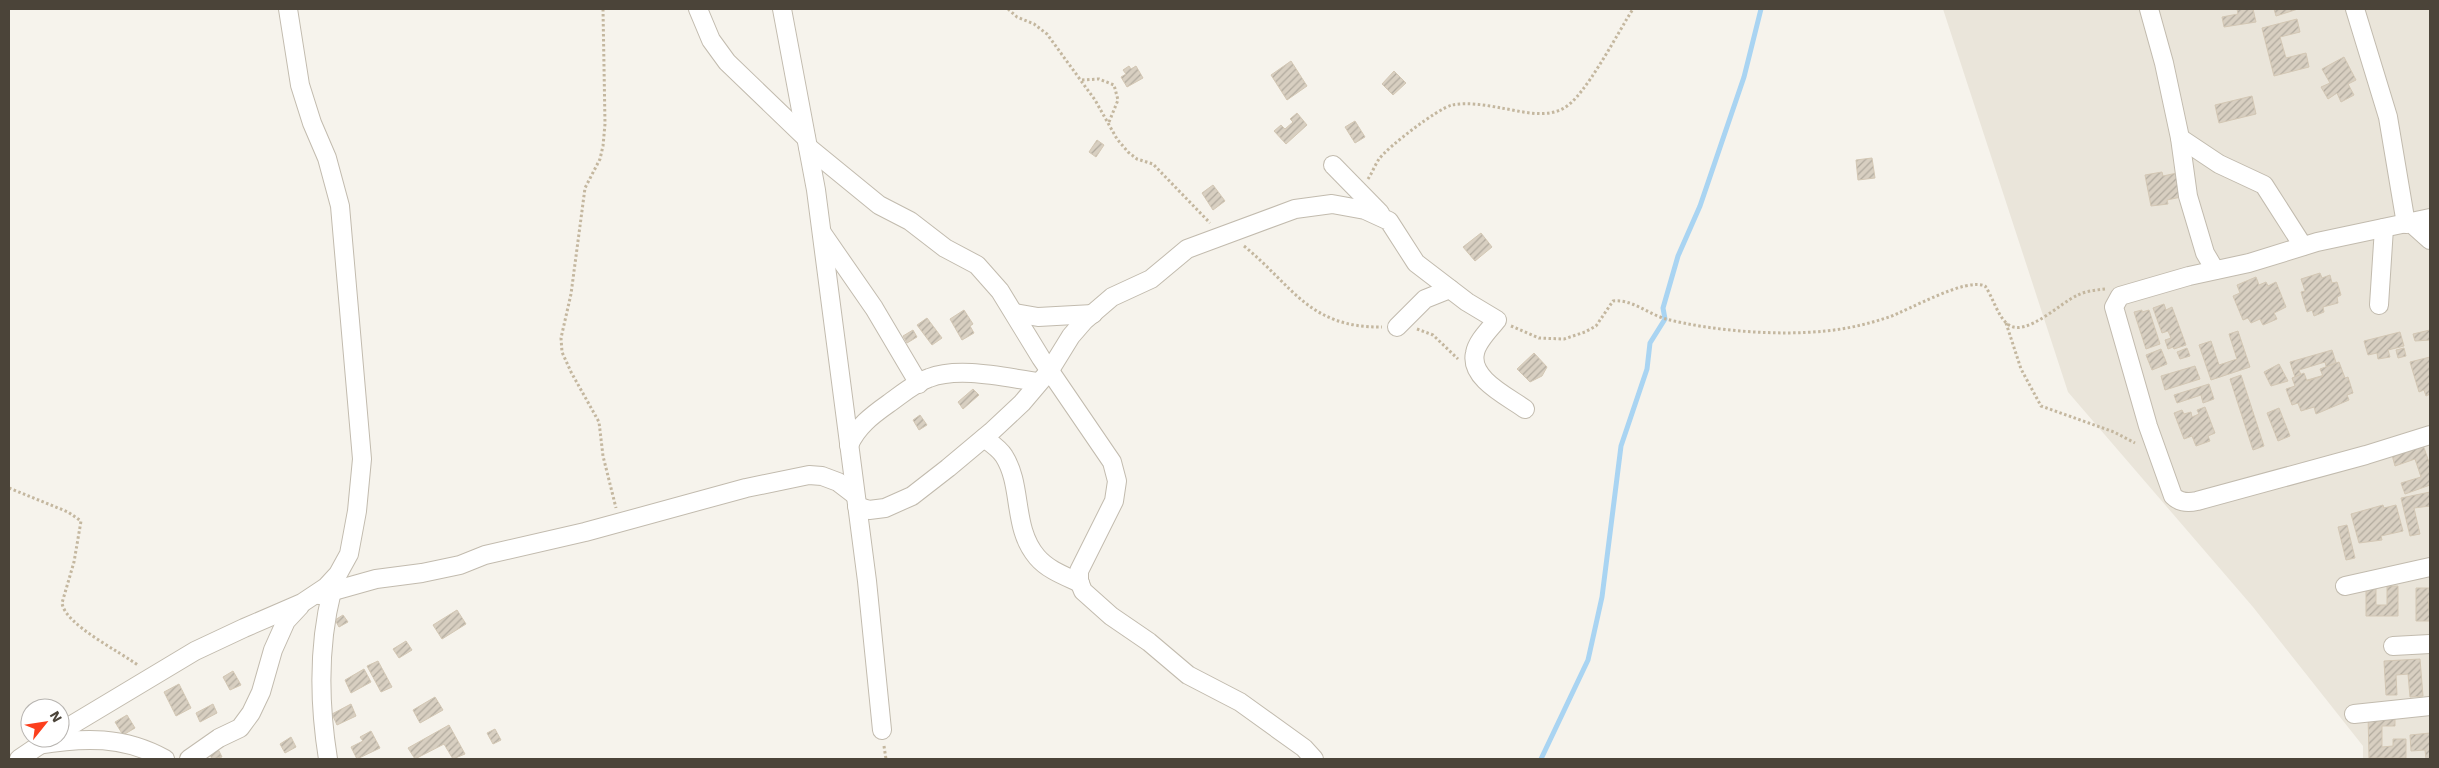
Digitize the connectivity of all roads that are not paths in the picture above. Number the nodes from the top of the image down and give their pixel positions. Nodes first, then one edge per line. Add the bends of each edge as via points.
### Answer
1 (288, 9) edge
2 (698, 9) edge
3 (782, 9) edge
4 (2149, 9) edge
5 (2355, 9) edge
6 (2180, 138) junction
7 (807, 142) junction
8 (1333, 164) dead end
9 (2430, 218) edge
10 (1385, 219) junction
11 (2408, 223) junction
12 (2384, 228) junction
13 (821, 230) junction
14 (2430, 240) edge
15 (2303, 246) junction
16 (2215, 270) junction
17 (1450, 289) junction
18 (2379, 305) dead end
19 (1015, 313) junction
20 (1092, 314) junction
21 (1397, 326) road end
22 (1044, 376) junction
23 (919, 384) junction
24 (843, 406) junction
25 (885, 406) junction
26 (1525, 409) dead end
27 (2430, 435) edge
28 (984, 438) junction
29 (849, 445) junction
30 (856, 500) junction
31 (2430, 567) edge
32 (1080, 584) junction
33 (2345, 586) dead end
34 (332, 591) junction
35 (306, 600) junction
36 (2430, 644) edge
37 (2393, 646) dead end
38 (2430, 706) edge
39 (2354, 714) dead end
40 (70, 726) edge
41 (882, 730) dead end
42 (70, 740) edge
43 (35, 748) edge
44 (19, 759) edge
45 (165, 759) edge
46 (188, 759) edge
47 (328, 759) edge
48 (1314, 759) edge

1 - 35 street via 300,85 327,158 340,206 362,459 349,554 326,587
2 - 7 street via 711,40 727,62
3 - 7 street
4 - 6 street
5 - 11 street via 2388,118
6 - 15 street via 2219,164 2264,185
6 - 16 street via 2182,164 2197,229
7 - 13 street
7 - 19 street via 879,205 910,221 945,248 976,265
8 - 10 street
9 - 11 street
10 - 17 street via 1390,221 1416,264
10 - 20 street via 1365,210 1332,204 1295,209 1187,249 1150,278 1112,297
11 - 12 street
11 - 14 street
12 - 15 street
12 - 18 street
13 - 23 street via 874,308
13 - 24 street
15 - 16 street
16 - 27 street via 2127,294 2117,298 2114,307 2173,496 2186,503
17 - 21 street via 1425,299
17 - 26 street via 1497,320 1474,352 1477,366 1493,389
19 - 20 street via 1038,317
19 - 22 street
20 - 22 street via 1071,336
22 - 23 street via 956,372 929,378
22 - 28 street via 1022,403
22 - 32 street via 1112,462 1118,481 1114,501 1079,571
23 - 25 street
24 - 25 street via 853,410
24 - 29 street
25 - 29 street via 854,433
28 - 30 street via 912,496 885,508 869,510
28 - 32 street via 1004,455 1011,472 1018,516 1030,547 1052,569
29 - 30 street
30 - 34 street via 838,482 809,475 746,488 460,565 376,579
30 - 41 street
31 - 33 street
32 - 48 street via 1093,601 1188,675 1240,702 1304,748
34 - 35 street
34 - 47 street via 322,644 321,719
35 - 40 street via 195,651
35 - 46 street via 286,621 251,714 240,728
36 - 37 street
38 - 39 street
42 - 45 street via 111,740 134,744
43 - 44 street

